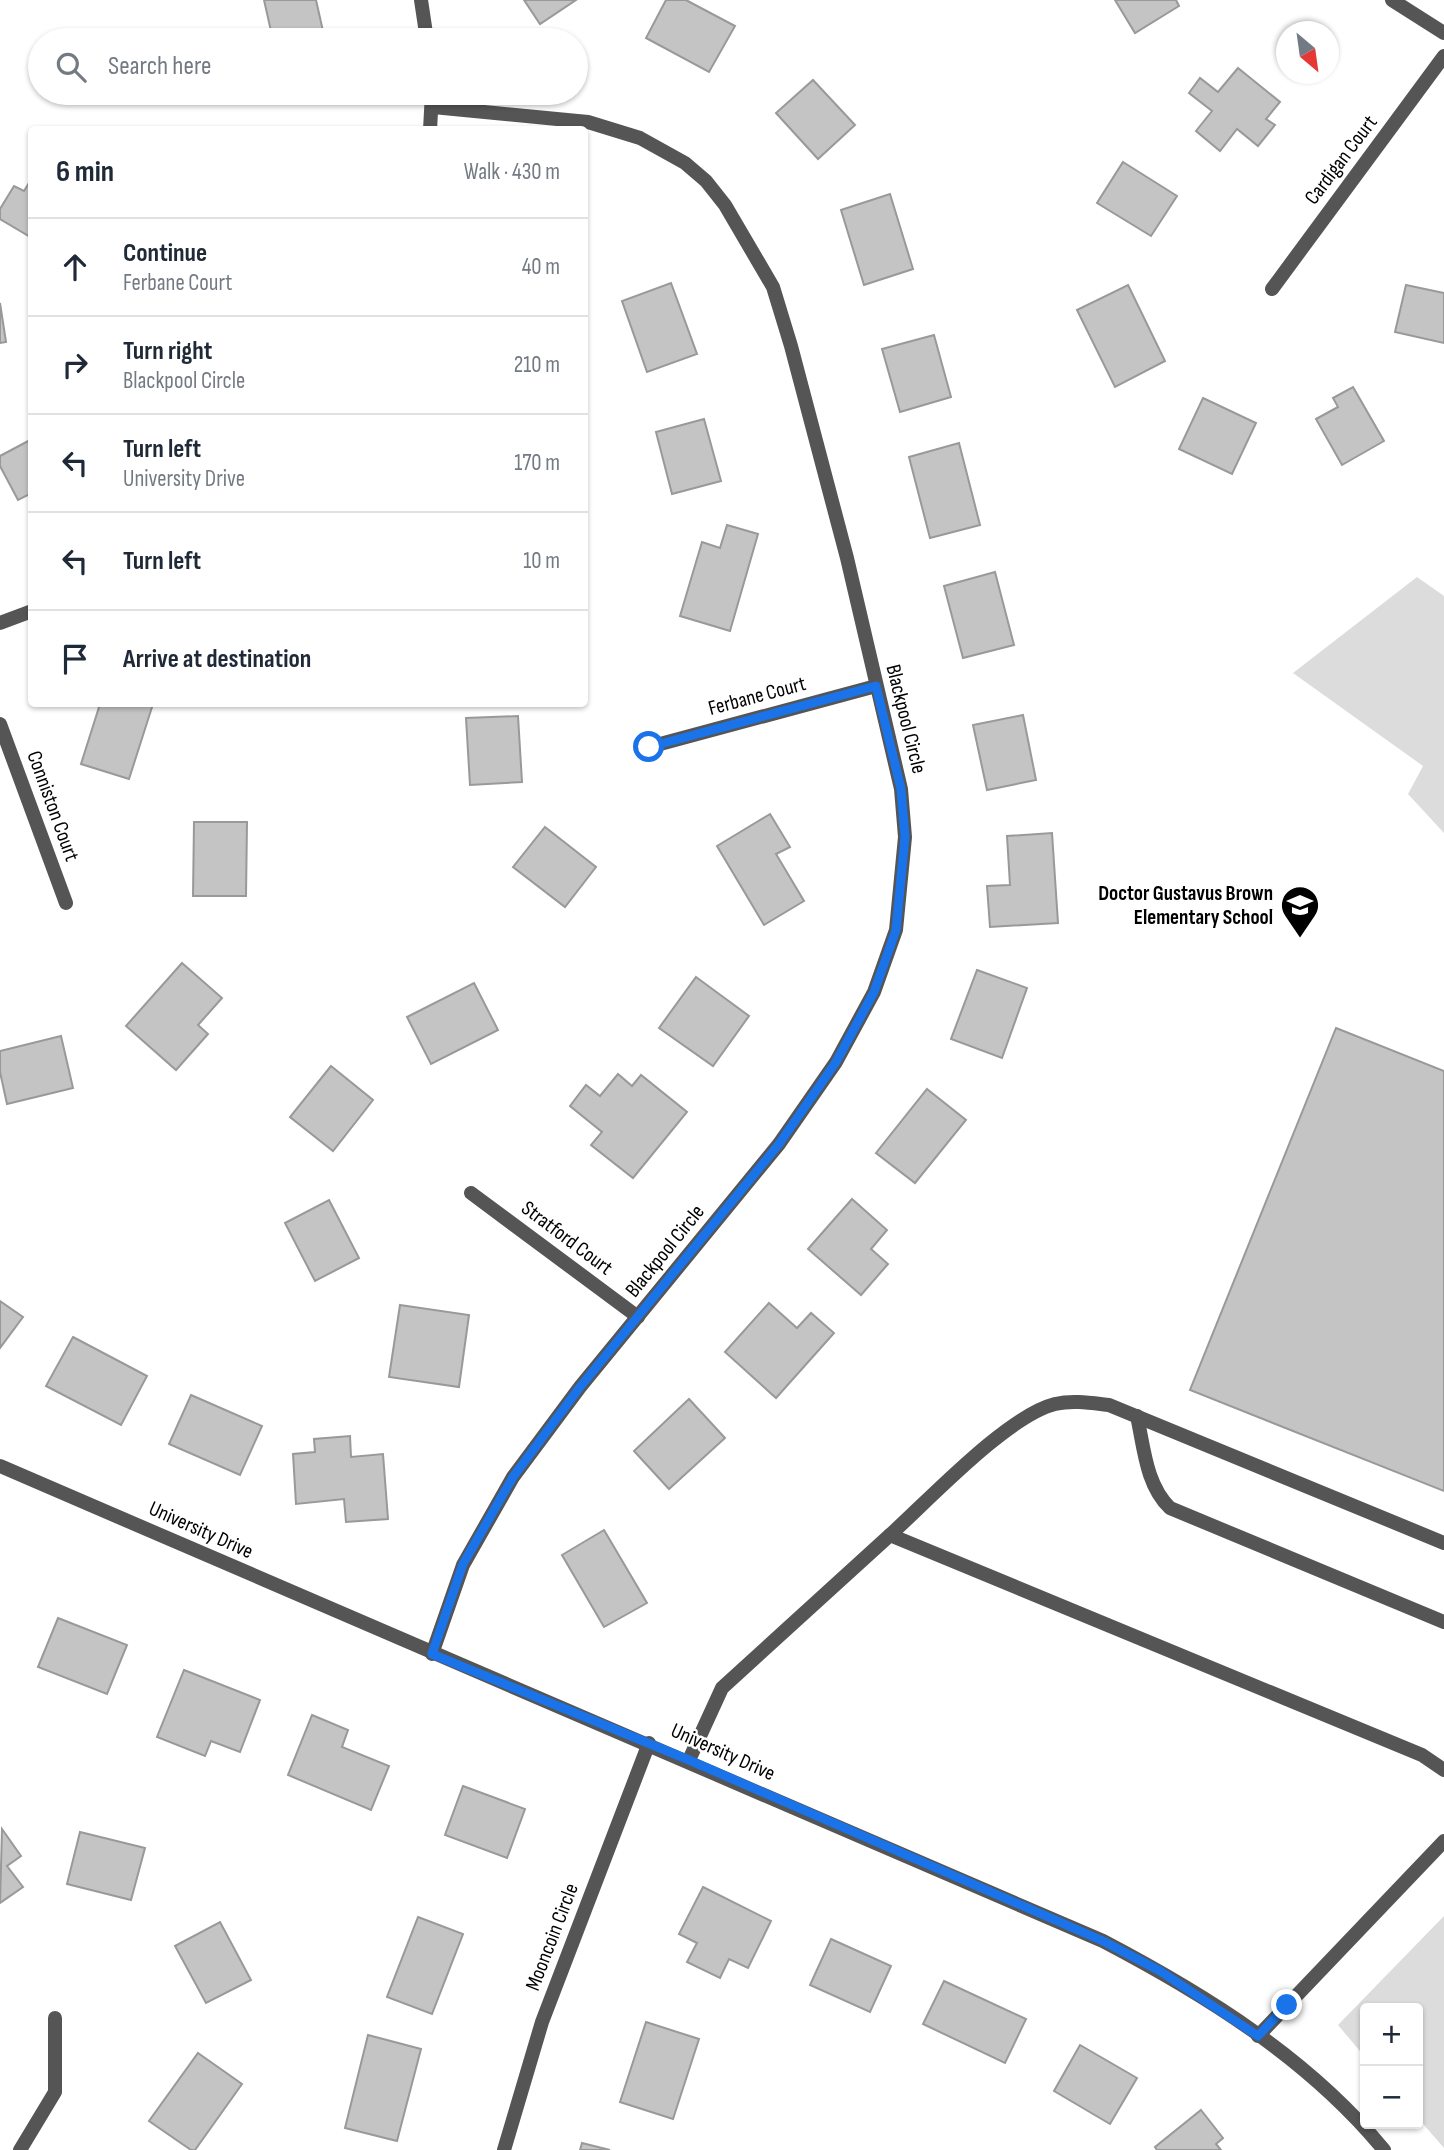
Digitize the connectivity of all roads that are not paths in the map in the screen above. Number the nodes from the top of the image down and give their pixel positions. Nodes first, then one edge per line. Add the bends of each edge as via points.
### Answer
1 (421, 0) edge
2 (1392, 0) edge
3 (425, 28) edge
4 (1444, 33) edge
5 (1444, 57) edge
6 (432, 105) edge
7 (468, 105) edge
8 (430, 126) edge
9 (1272, 289) dead end
10 (28, 612) edge
11 (0, 623) edge
12 (876, 686) junction
13 (0, 724) edge
14 (649, 747) dead end
15 (66, 903) dead end
16 (471, 1193) dead end
17 (638, 1317) junction
18 (1137, 1416) junction
19 (0, 1466) edge
20 (890, 1535) junction
21 (1444, 1543) edge
22 (1444, 1622) edge
23 (432, 1654) junction
24 (649, 1743) junction
25 (689, 1760) junction
26 (1444, 1770) edge
27 (1444, 1841) edge
28 (55, 2018) dead end
29 (1258, 2036) junction
30 (20, 2150) edge
31 (504, 2150) edge
32 (1384, 2150) edge

1 - 3 street
2 - 4 street
5 - 9 street, Cardigan Court
6 - 8 street
7 - 12 street, Blackpool Circle via 588,122 640,138 685,163 725,205 777,299 848,558
10 - 11 street
12 - 14 street, Ferbane Court
12 - 17 street, Blackpool Circle via 901,789 905,837 896,930 874,992 836,1062 779,1144
13 - 15 street, Conniston Court
16 - 17 street, Stratford Court
17 - 23 street, Blackpool Circle via 513,1477 463,1564
18 - 20 street via 1083,1401 1055,1404 1029,1415 1007,1429
18 - 21 street
18 - 22 street via 1152,1484 1170,1508
19 - 23 street, University Drive
20 - 25 street via 722,1688
20 - 26 street via 1422,1755
23 - 24 street, University Drive
24 - 25 street, University Drive
24 - 31 street, Mooncoin Circle via 542,2022
25 - 29 street, University Drive via 1103,1941 1160,1971
27 - 29 street
28 - 30 street via 55,2092
29 - 32 street, University Drive via 1337,2098

